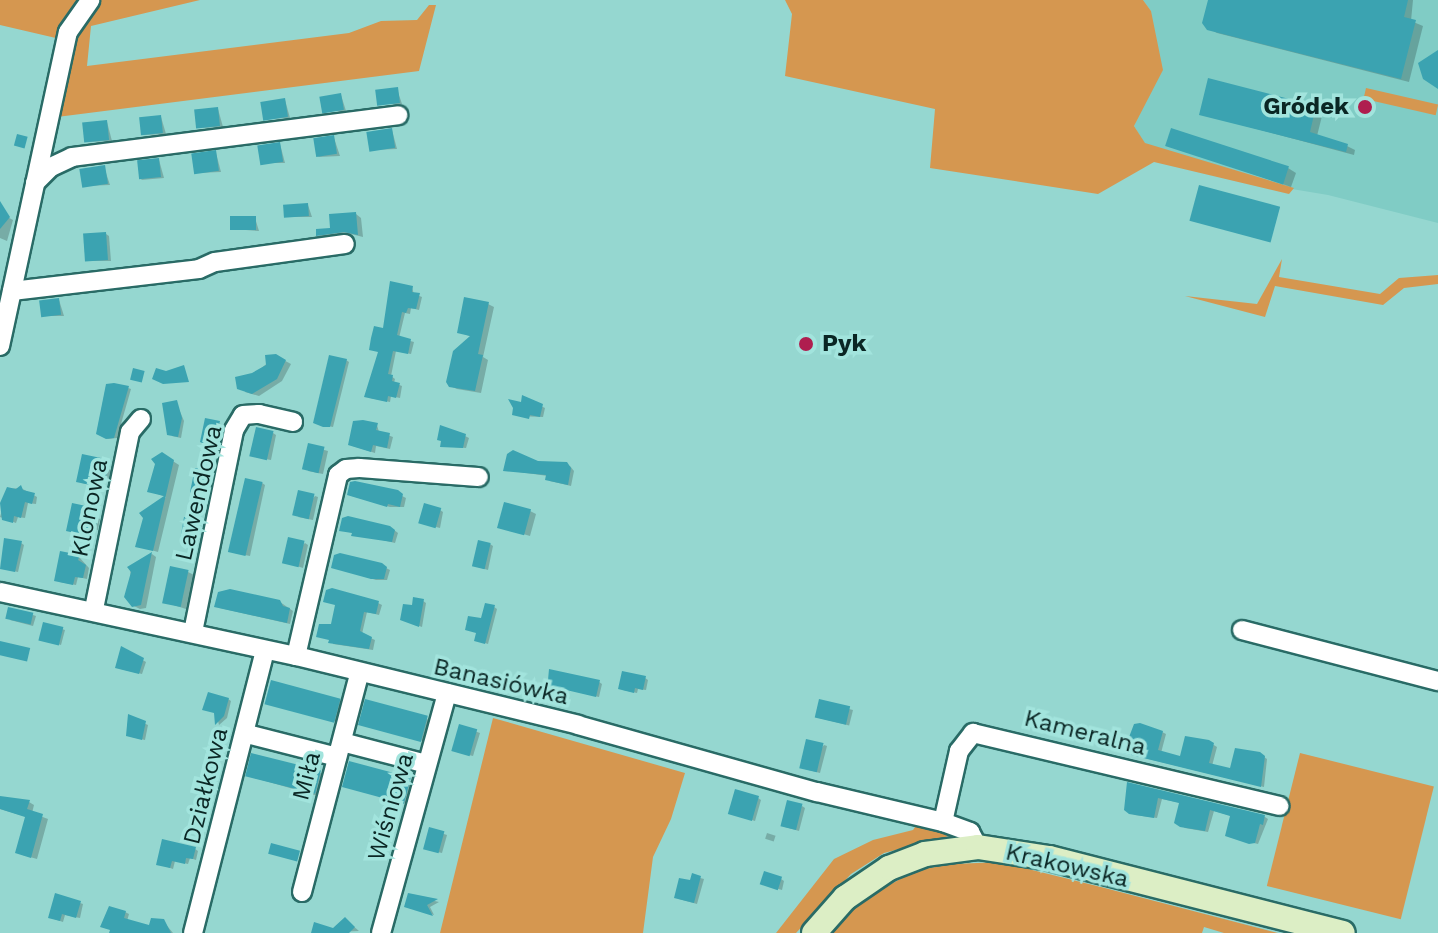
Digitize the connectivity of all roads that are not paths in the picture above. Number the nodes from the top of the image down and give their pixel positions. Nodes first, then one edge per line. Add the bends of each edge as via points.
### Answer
1 (90, 0) edge
2 (398, 115) dead end
3 (35, 183) junction
4 (345, 244) dead end
5 (9, 263) edge
6 (12, 291) junction
7 (0, 346) edge
8 (141, 419) dead end
9 (293, 422) dead end
10 (479, 477) dead end
11 (0, 592) edge
12 (94, 609) junction
13 (1242, 630) dead end
14 (193, 632) junction
15 (265, 650) junction
16 (296, 656) junction
17 (359, 674) junction
18 (1438, 681) edge
19 (447, 693) junction
20 (251, 735) dead end
21 (339, 750) junction
22 (419, 762) dead end
23 (1279, 806) dead end
24 (943, 822) junction
25 (978, 847) junction
26 (302, 892) dead end
27 (193, 933) edge
28 (381, 933) edge
29 (814, 933) edge
30 (1343, 933) edge

1 - 3 street via 68,32
2 - 3 street via 72,157
3 - 5 street
4 - 6 street via 215,262 199,269
5 - 6 street
6 - 7 street
8 - 12 street, Klonowa via 130,432
9 - 14 street, Lawendowa via 243,415 234,430
10 - 16 street via 359,468 338,475
11 - 12 street, Banasiówka
12 - 14 street, Banasiówka
13 - 18 street
14 - 15 street, Banasiówka
15 - 16 street, Banasiówka
15 - 27 street, Działkowa
16 - 17 street, Banasiówka
17 - 19 street, Banasiówka
17 - 21 street, Miła
19 - 24 street, Banasiówka
19 - 28 street, Wiśniowa
20 - 21 street
21 - 22 street
21 - 26 street, Miła
23 - 24 street, Kameralna via 973,733 959,751
24 - 25 street, Banasiówka via 970,832
25 - 29 main road, Krakowska via 925,854 889,868 845,898
25 - 30 main road, Krakowska via 1049,858

